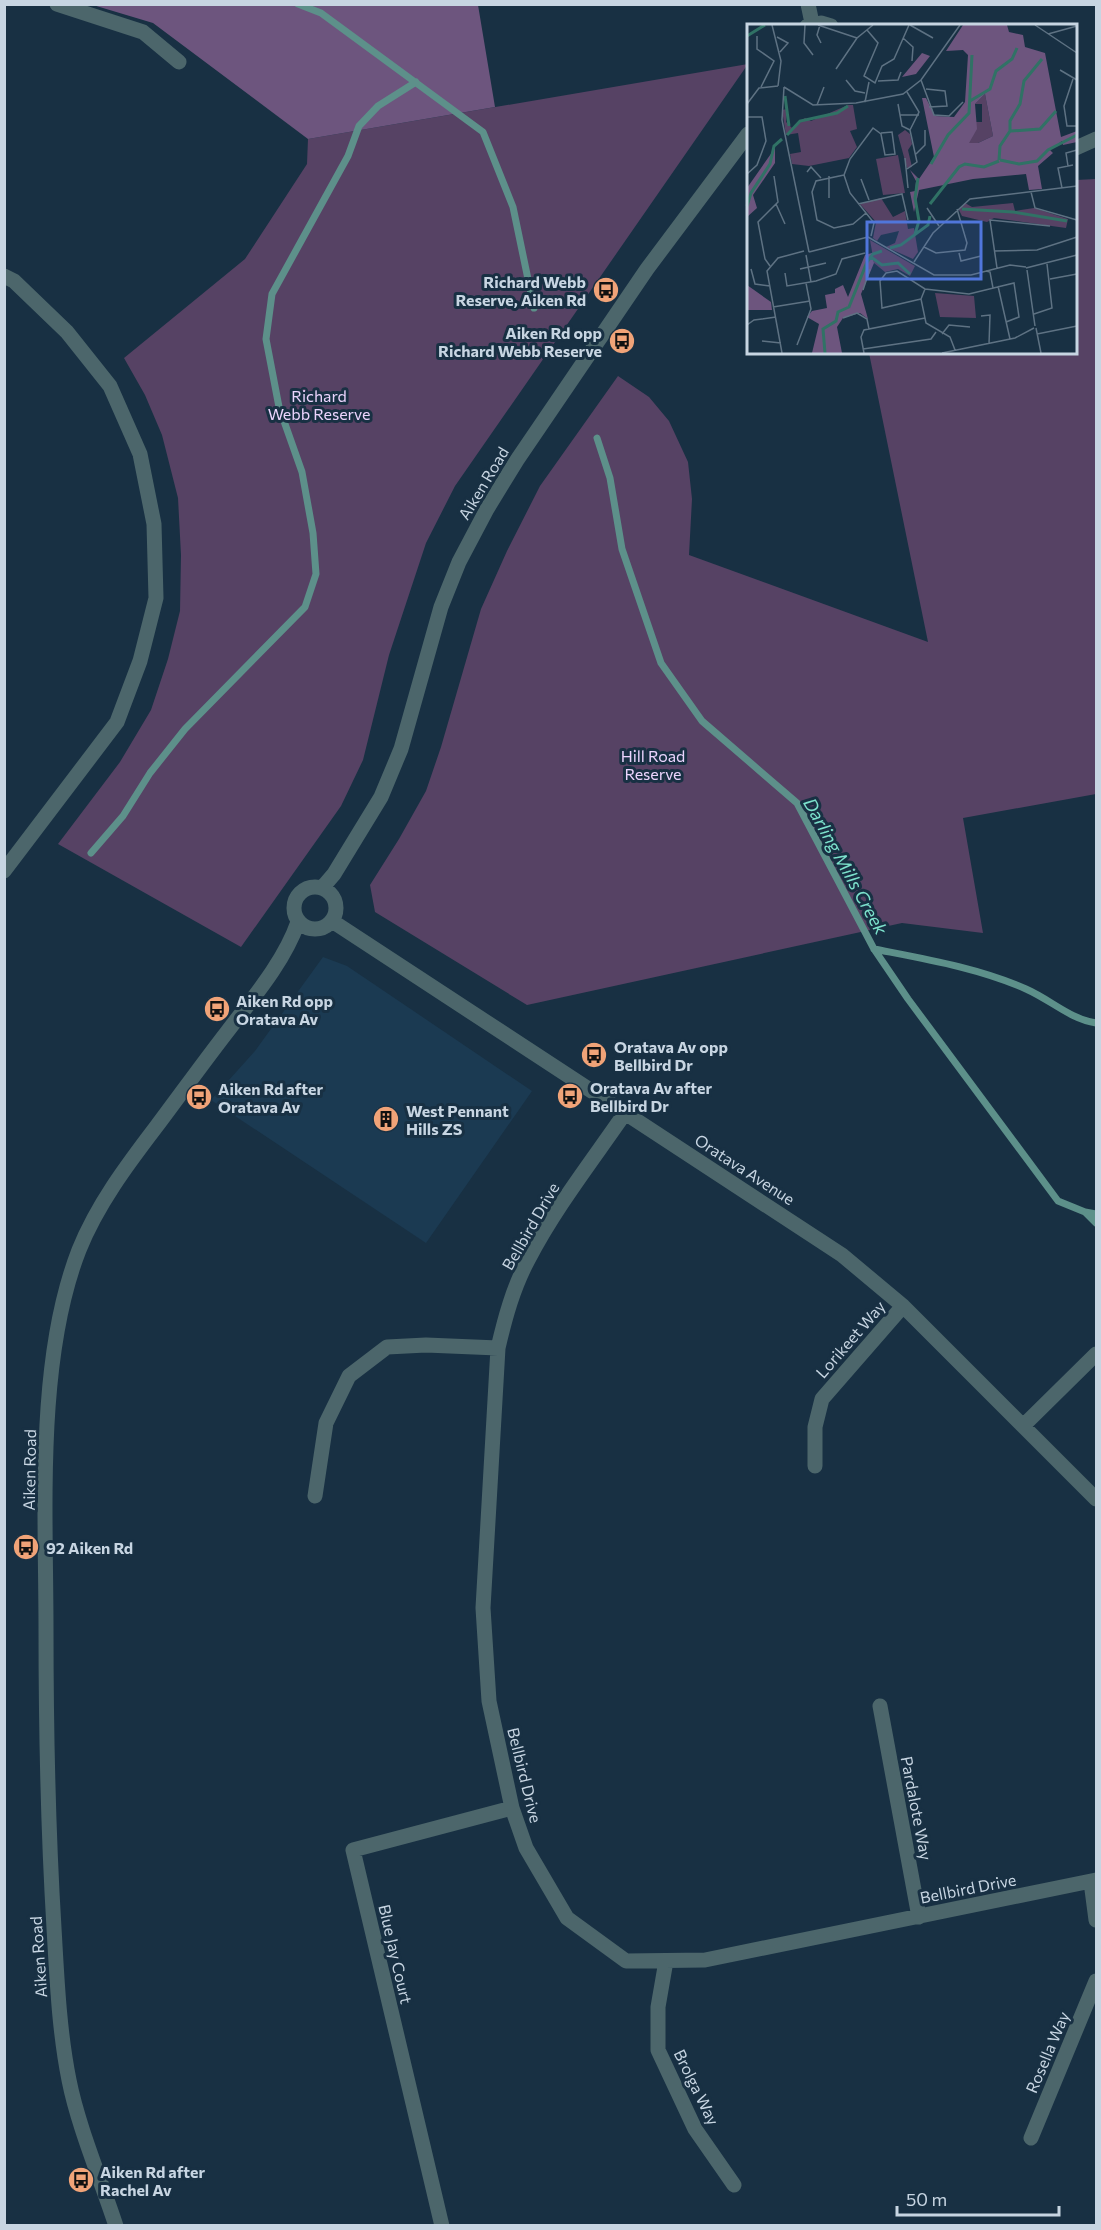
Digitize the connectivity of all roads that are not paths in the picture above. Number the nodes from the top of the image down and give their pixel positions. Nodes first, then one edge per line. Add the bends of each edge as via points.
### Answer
1 (57, 4) edge
2 (808, 4) edge
3 (810, 24) edge
4 (179, 62) dead end
5 (747, 135) edge
6 (1096, 139) edge
7 (1077, 147) edge
8 (4, 276) edge
9 (4, 871) edge
10 (322, 888) junction
11 (332, 921) junction
12 (298, 922) junction
13 (625, 1113) junction
14 (903, 1306) junction
15 (498, 1348) junction
16 (1096, 1354) edge
17 (1024, 1425) junction
18 (815, 1466) dead end
19 (315, 1497) dead end
20 (1096, 1499) edge
21 (880, 1706) dead end
22 (512, 1808) junction
23 (1094, 1881) edge
24 (919, 1917) junction
25 (1096, 1920) edge
26 (666, 1960) junction
27 (1096, 1981) edge
28 (1031, 2138) dead end
29 (734, 2185) dead end
30 (116, 2226) edge
31 (442, 2226) edge

1 - 4 street via 143,32
2 - 3 street
5 - 10 street, Aiken Road via 648,269 487,509 441,607 401,749 381,797
6 - 7 street
8 - 9 street via 67,332 110,386 140,454 154,524 156,598 140,662 117,722
10 - 11 street via 336,902
10 - 12 street via 308,888 297,896 293,909
11 - 12 street via 315,930
11 - 13 street, Oratava Avenue
12 - 30 street, Aiken Road via 282,956 130,1161 92,1222 70,1279 55,1349 47,1461 46,1722 57,1985 69,2082
13 - 14 street, Oratava Avenue via 843,1255
13 - 15 street, Bellbird Drive via 527,1261 508,1308
14 - 17 street, Oratava Avenue
14 - 18 street, Lorikeet Way via 822,1399 814,1427
15 - 19 street via 387,1347 349,1376 326,1424
15 - 22 street, Bellbird Drive via 483,1608 489,1701
16 - 17 street
17 - 20 street, Oratava Avenue
21 - 24 street, Pardalote Way
22 - 26 street, Bellbird Drive via 526,1848 567,1918 626,1961
22 - 31 street, Blue Jay Court via 353,1850
23 - 24 street, Bellbird Drive
23 - 25 street
24 - 26 street, Bellbird Drive via 705,1960
26 - 29 street, Brolga Way via 658,2007 658,2050 695,2129
27 - 28 street, Rosella Way

